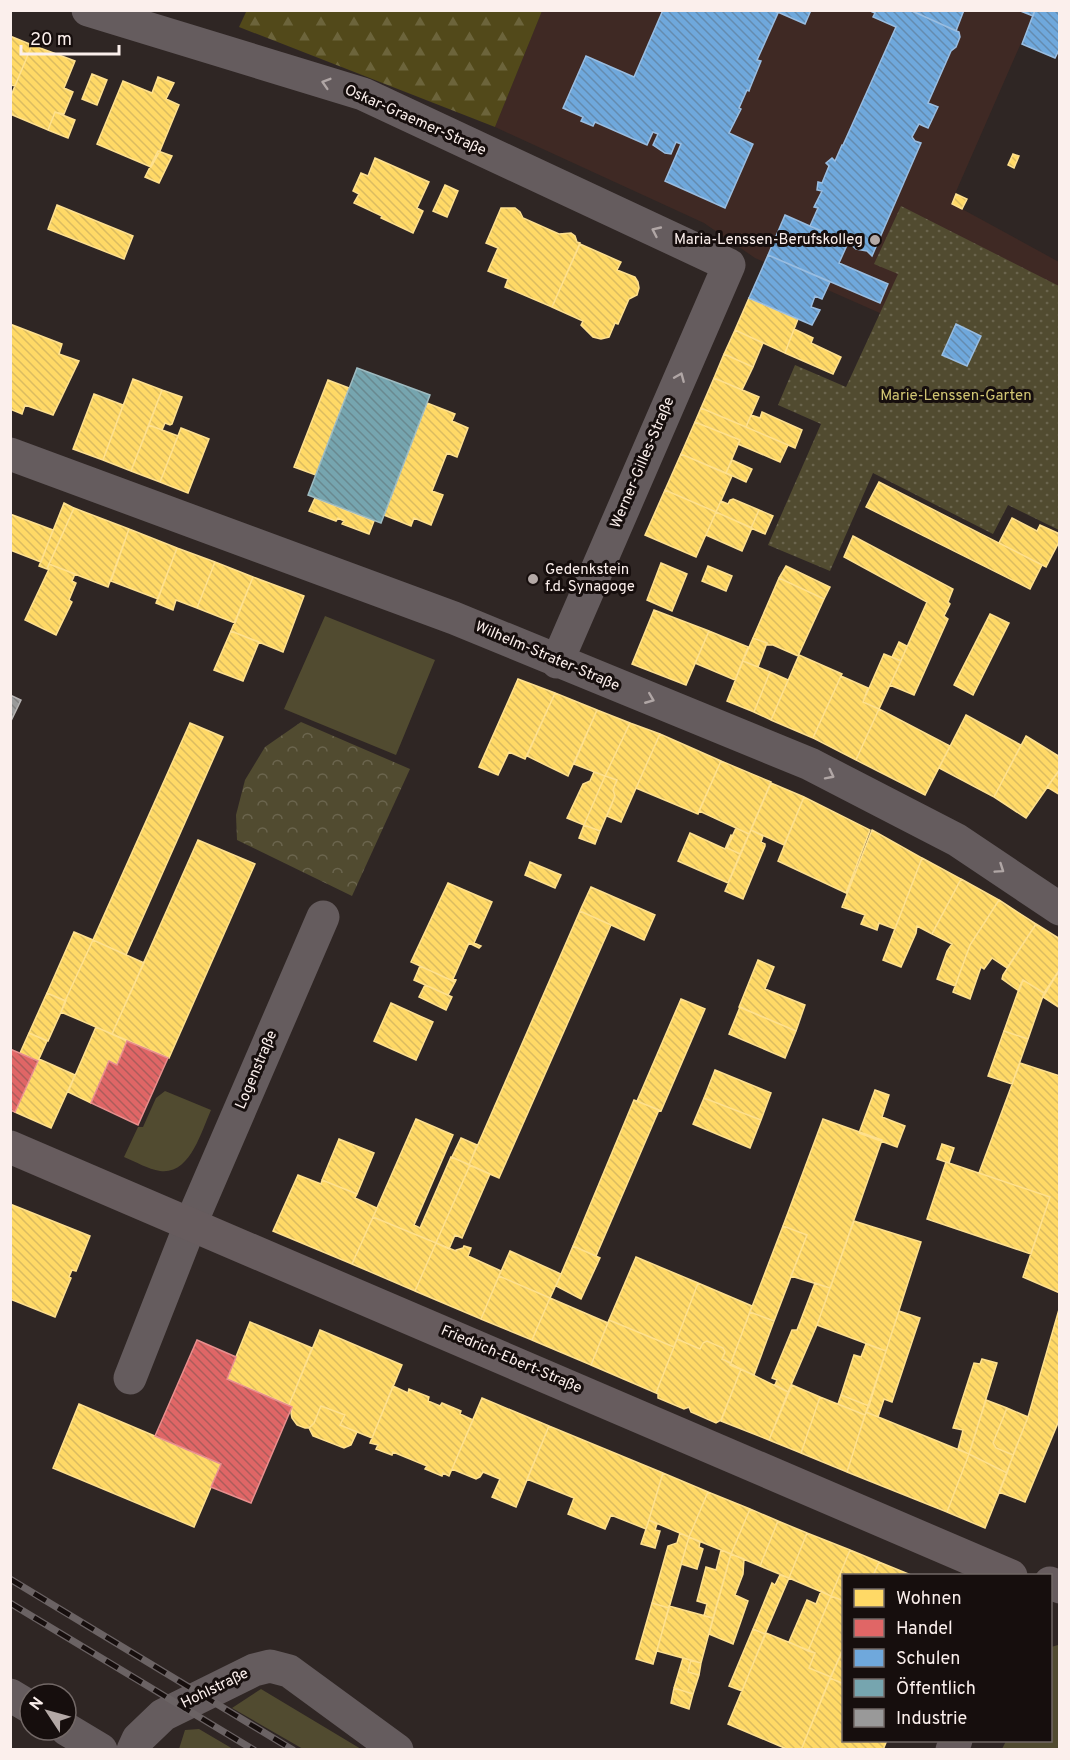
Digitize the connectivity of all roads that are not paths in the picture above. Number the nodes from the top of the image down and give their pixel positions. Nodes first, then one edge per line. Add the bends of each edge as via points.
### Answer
1 (88, 10) edge
2 (729, 265) joint
3 (10, 454) edge
4 (557, 662) junction
5 (1059, 909) edge
6 (323, 917) dead end
7 (10, 1147) edge
8 (191, 1223) junction
9 (130, 1378) dead end
10 (1009, 1574) edge
11 (78, 1736) edge
12 (136, 1744) edge
13 (100, 1749) edge
14 (397, 1749) edge

2 -> 1 street, Oskar-Graemer-Straße via 363,94
4 -> 2 street, Werner-Gilles-Straße
3 - 4 street, Wilhelm-Strater-Straße via 454,618
4 -> 5 street, Wilhelm-Strater-Straße via 810,764 957,840
6 - 8 street, Logenstraße
7 - 8 main road, Friedrich-Ebert-Straße
8 - 9 street, Logenstraße
8 - 10 main road, Friedrich-Ebert-Straße
11 - 13 street
12 - 14 street, Hohlstraße via 163,1715 254,1670 270,1666 289,1671

